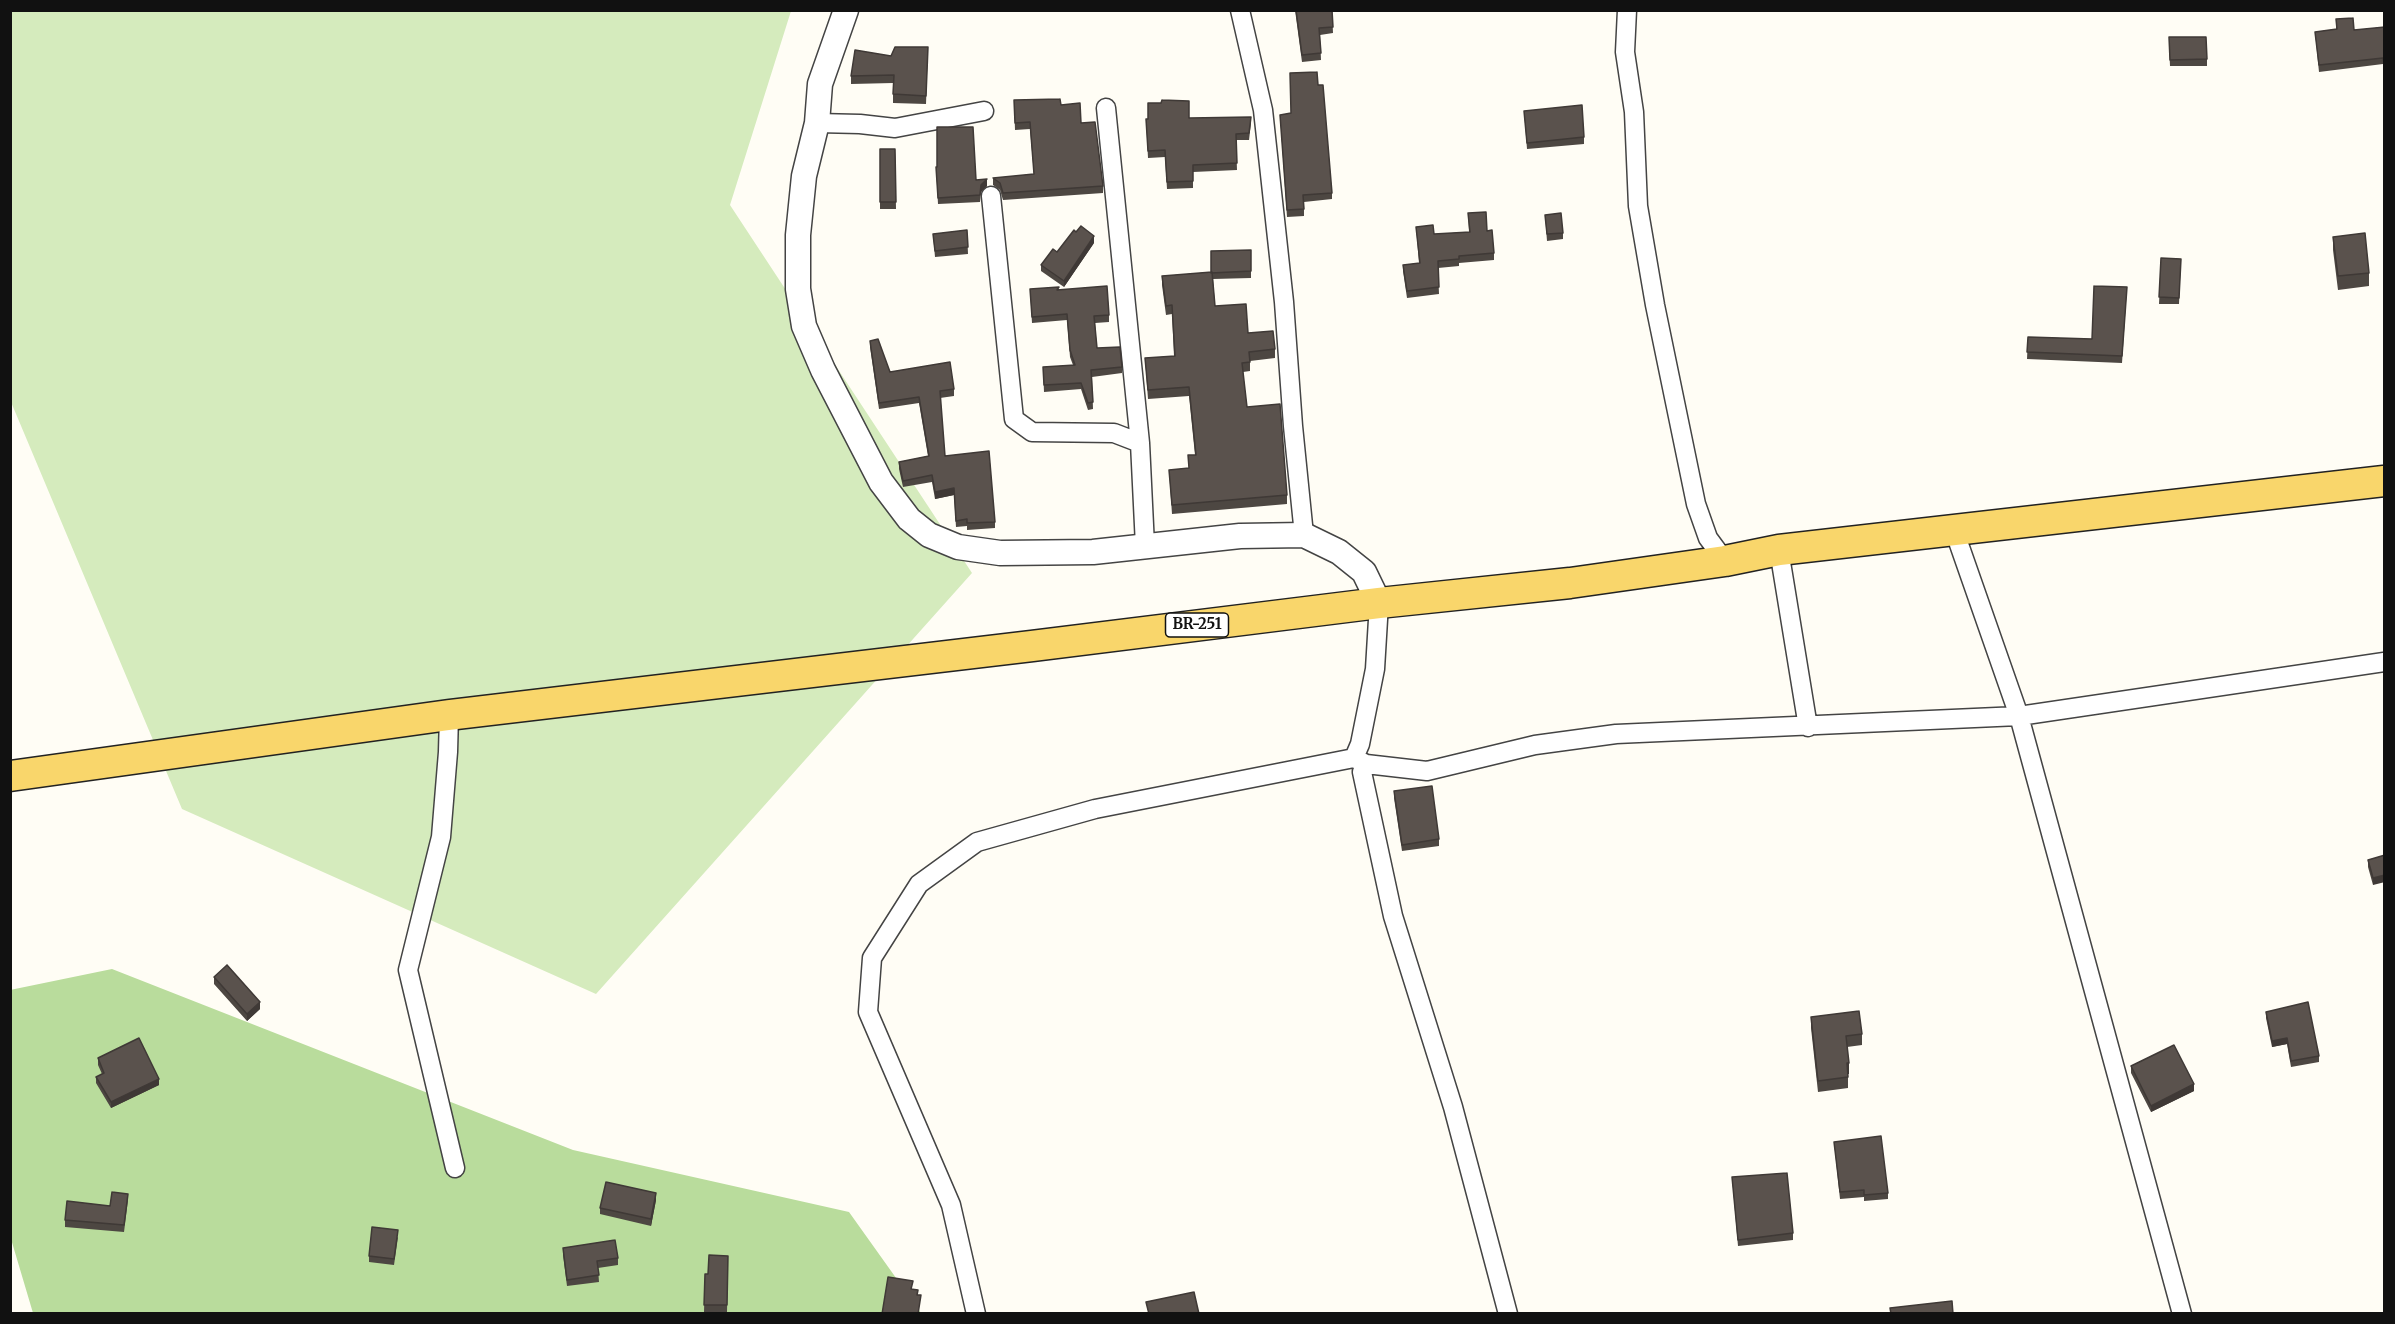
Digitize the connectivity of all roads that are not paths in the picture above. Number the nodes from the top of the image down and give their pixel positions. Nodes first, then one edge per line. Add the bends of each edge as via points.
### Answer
1 (846, 10) edge
2 (1240, 10) edge
3 (1627, 10) edge
4 (1106, 108) dead end
5 (984, 111) dead end
6 (817, 123) junction
7 (991, 196) dead end
8 (1140, 443) junction
9 (2385, 481) edge
10 (1954, 530) junction
11 (1304, 535) junction
12 (1145, 546) junction
13 (1779, 550) junction
14 (1725, 561) junction
15 (1379, 603) junction
16 (2385, 662) edge
17 (449, 715) junction
18 (2019, 716) junction
19 (1808, 727) junction
20 (1360, 761) junction
21 (10, 776) edge
22 (455, 1168) dead end
23 (976, 1314) edge
24 (1508, 1314) edge
25 (2182, 1314) edge

1 - 6 street via 820,84
2 - 11 street via 1263,111
3 - 14 street via 1625,52 1634,112 1638,206 1655,305 1696,504 1708,538
4 - 8 street
5 - 6 street via 895,128
6 - 12 street via 804,176 798,235 798,289 804,326 881,482 909,519 929,535 958,547 1000,553 1093,552
7 - 8 street via 1014,419 1032,432 1114,433
8 - 12 street
9 - 10 main road, BR-251
10 - 13 main road, BR-251
10 - 18 street
11 - 12 street via 1240,536
11 - 15 street via 1339,552 1364,572
13 - 14 main road, BR-251
13 - 19 street
14 - 15 main road, BR-251 via 1570,583
15 - 17 main road, BR-251
15 - 20 street via 1375,669
16 - 18 street
17 - 21 main road, BR-251
17 - 22 street via 441,837 408,970
18 - 19 street
18 - 25 street
19 - 20 street via 1616,734 1535,745 1426,771
20 - 23 street via 1095,809 977,842 919,884 872,958 868,1012 951,1205
20 - 24 street via 1393,916 1453,1107

